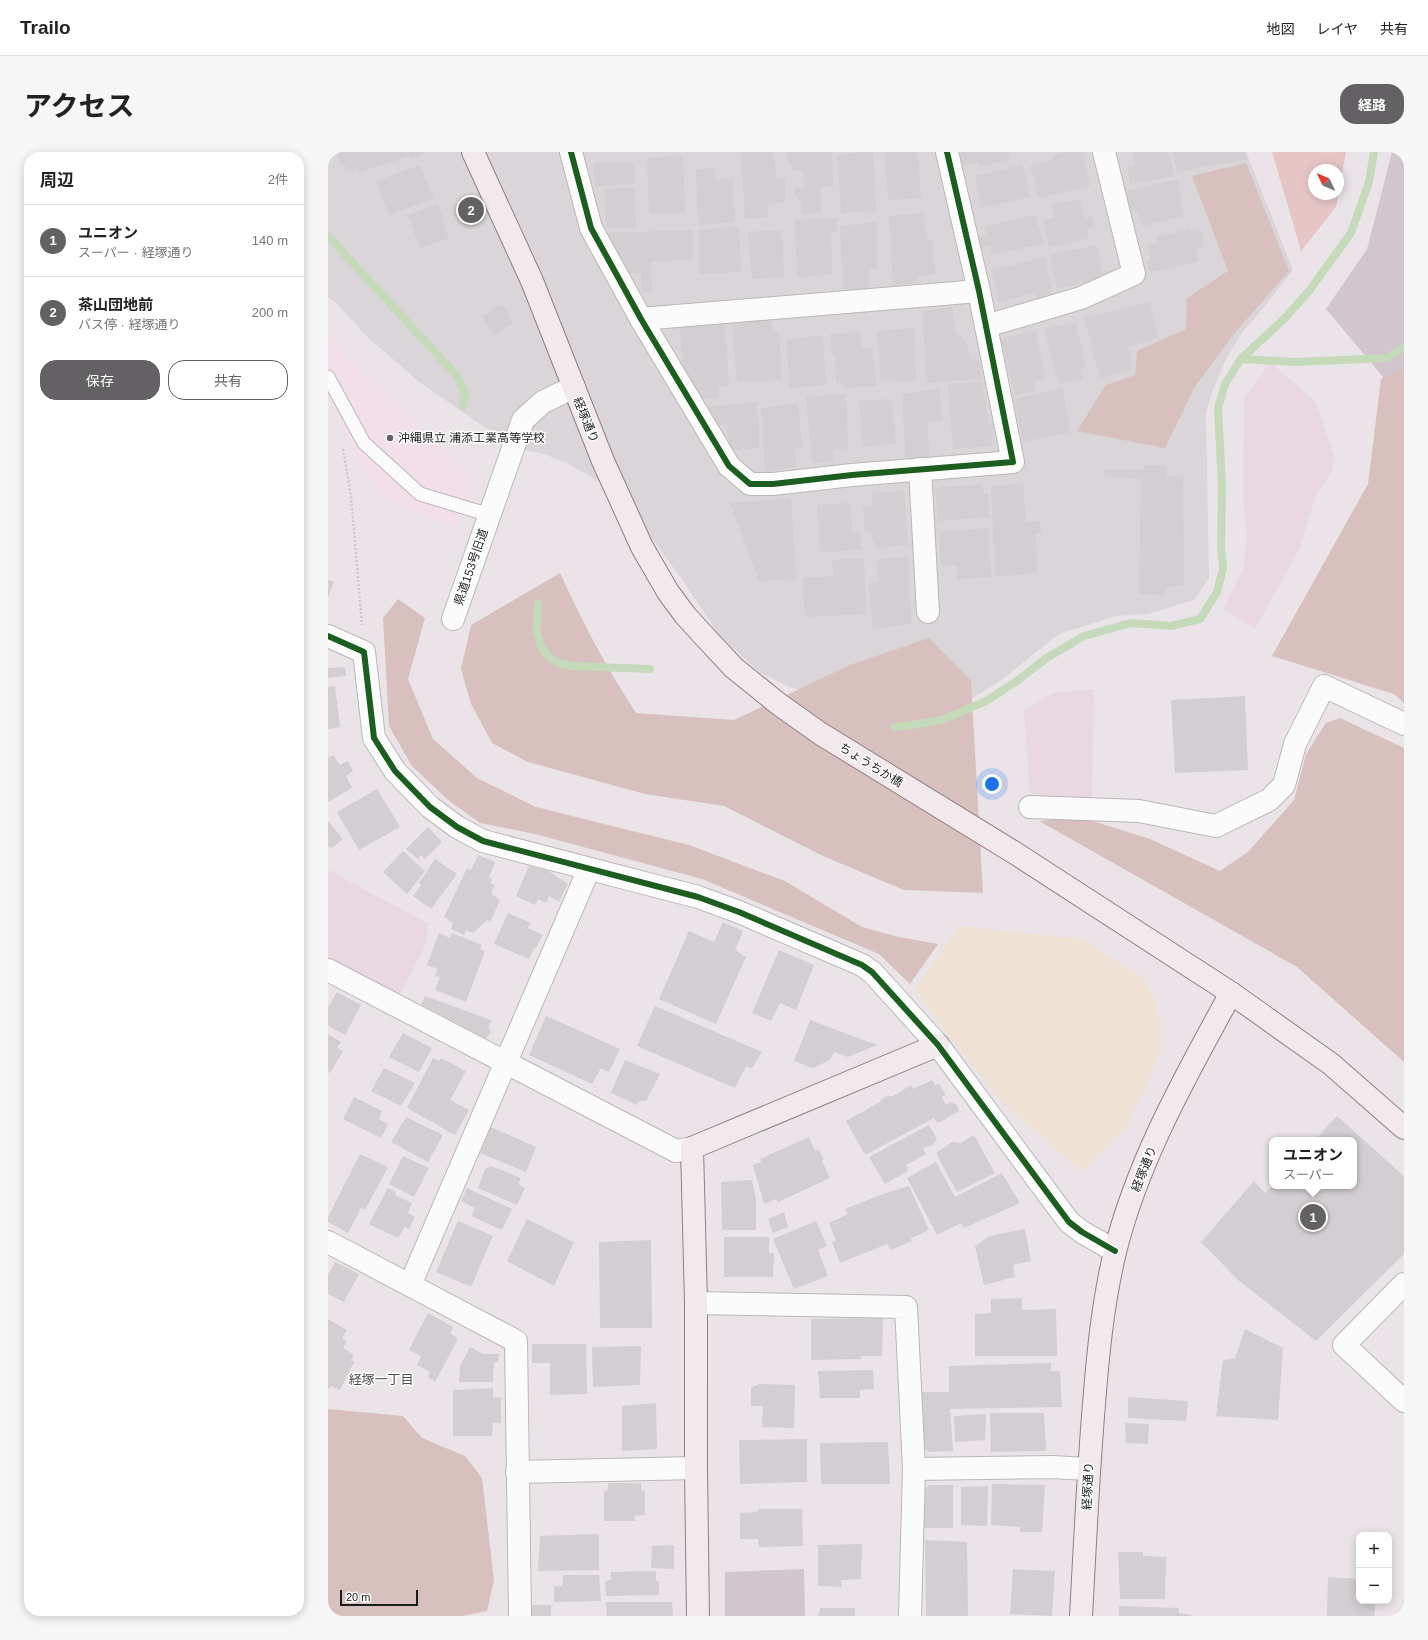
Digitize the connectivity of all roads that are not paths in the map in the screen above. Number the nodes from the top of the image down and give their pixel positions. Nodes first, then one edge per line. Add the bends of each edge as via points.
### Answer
1 (473, 152) edge
2 (571, 152) edge
3 (947, 152) edge
4 (1104, 152) edge
5 (979, 291) junction
6 (640, 319) junction
7 (986, 326) junction
8 (328, 377) edge
9 (574, 388) junction
10 (920, 469) junction
11 (490, 515) junction
12 (928, 612) dead end
13 (453, 619) dead end
14 (328, 636) edge
15 (734, 668) joint
16 (1404, 724) edge
17 (1030, 807) dead end
18 (589, 869) junction
19 (328, 970) edge
20 (1231, 993) junction
21 (938, 1045) junction
22 (505, 1063) junction
23 (1404, 1128) edge
24 (692, 1148) junction
25 (328, 1242) edge
26 (1115, 1251) junction
27 (1404, 1284) edge
28 (410, 1285) junction
29 (696, 1303) junction
30 (1404, 1401) edge
31 (696, 1468) junction
32 (1088, 1468) junction
33 (914, 1469) junction
34 (518, 1472) junction
35 (520, 1616) edge
36 (698, 1616) edge
37 (910, 1616) edge
38 (1081, 1616) edge

1 - 9 main road, 経塚通り via 532,281
2 - 6 street via 591,228
3 - 5 street
4 - 7 street via 1134,274 1081,298
5 - 6 street
5 - 7 street
6 - 10 street via 728,466 750,484 774,484
7 - 10 street via 1013,462
8 - 11 lane via 364,443 420,494
9 - 11 street, 県道153号旧道 via 543,402 523,420
9 - 15 main road, 経塚通り via 642,548 685,615
10 - 12 street
11 - 13 street, 県道153号旧道
14 - 18 street via 364,652 374,738 395,771 430,807 457,827 484,841
15 - 20 main road, ちょうちか橋 via 821,734 1015,853
16 - 17 street via 1324,686 1295,744 1284,785 1269,800 1216,826 1139,811
18 - 21 street via 698,897 862,965 872,972
18 - 22 street
19 - 22 street
20 - 23 main road via 1331,1064
20 - 26 main road, 経塚通り via 1170,1106 1131,1200
21 - 24 main road
21 - 26 street via 1069,1222
22 - 24 street via 676,1151
22 - 28 street
24 - 29 main road
25 - 28 street
26 - 32 main road, 経塚通り via 1106,1292
27 - 30 street via 1344,1345
28 - 34 street via 516,1341
29 - 31 main road
29 - 33 street via 906,1307
31 - 34 street
31 - 36 main road
32 - 33 street
32 - 38 main road, 経塚通り
33 - 37 street
34 - 35 street

